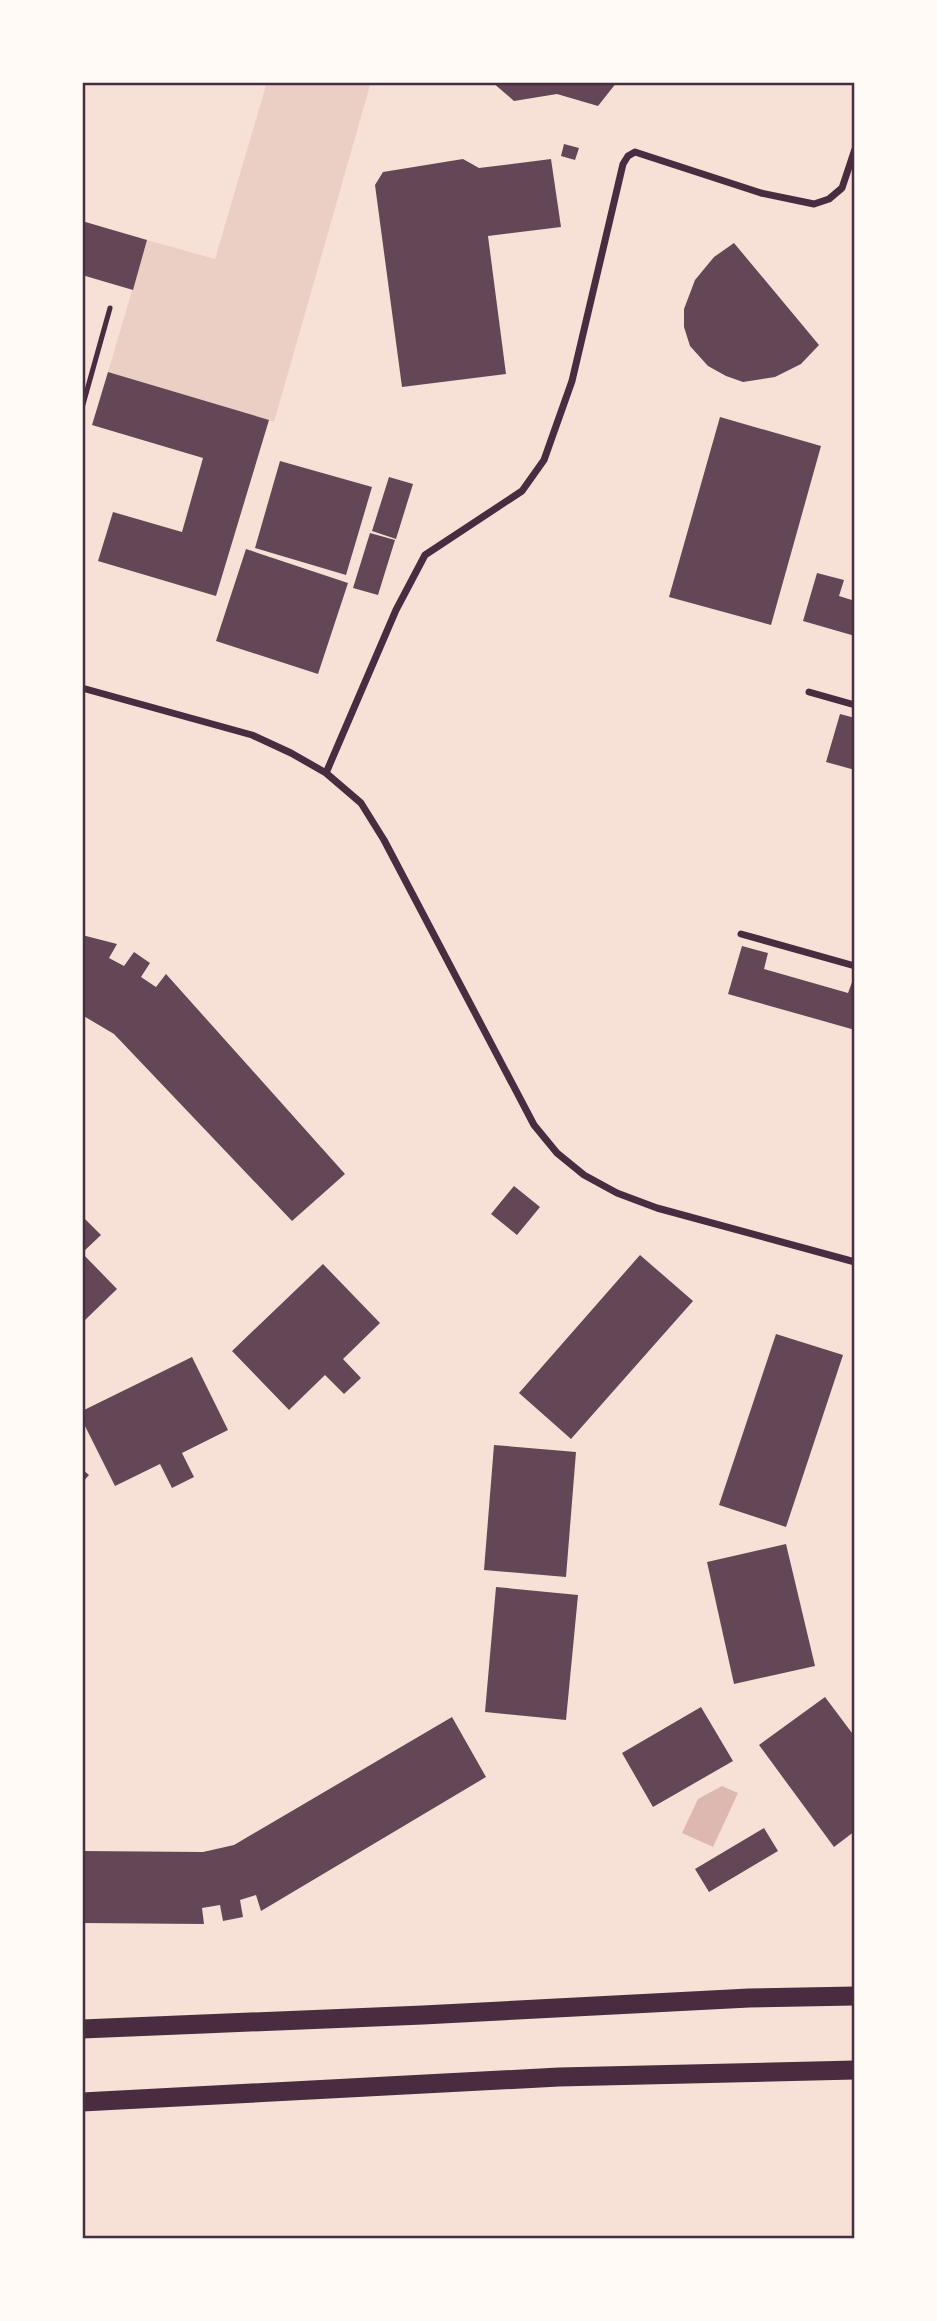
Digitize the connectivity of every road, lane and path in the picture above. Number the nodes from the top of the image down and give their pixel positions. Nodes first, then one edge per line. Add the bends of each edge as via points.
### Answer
1 (855, 149) edge
2 (110, 308) dead end
3 (82, 408) edge
4 (82, 688) edge
5 (809, 692) dead end
6 (855, 705) edge
7 (326, 773) junction
8 (741, 934) dead end
9 (855, 966) edge
10 (855, 1262) edge
11 (855, 1996) edge
12 (82, 2029) edge
13 (855, 2070) edge
14 (82, 2102) edge

1 - 7 street via 842,188 814,204 761,193 635,152 628,156 572,382 544,460 522,491 425,555 396,610
2 - 3 lane
4 - 7 street via 252,735
5 - 6 street
7 - 10 street via 360,803 384,840 534,1125 557,1153 595,1181 657,1208
8 - 9 street
11 - 12 highway
13 - 14 highway via 559,2077

